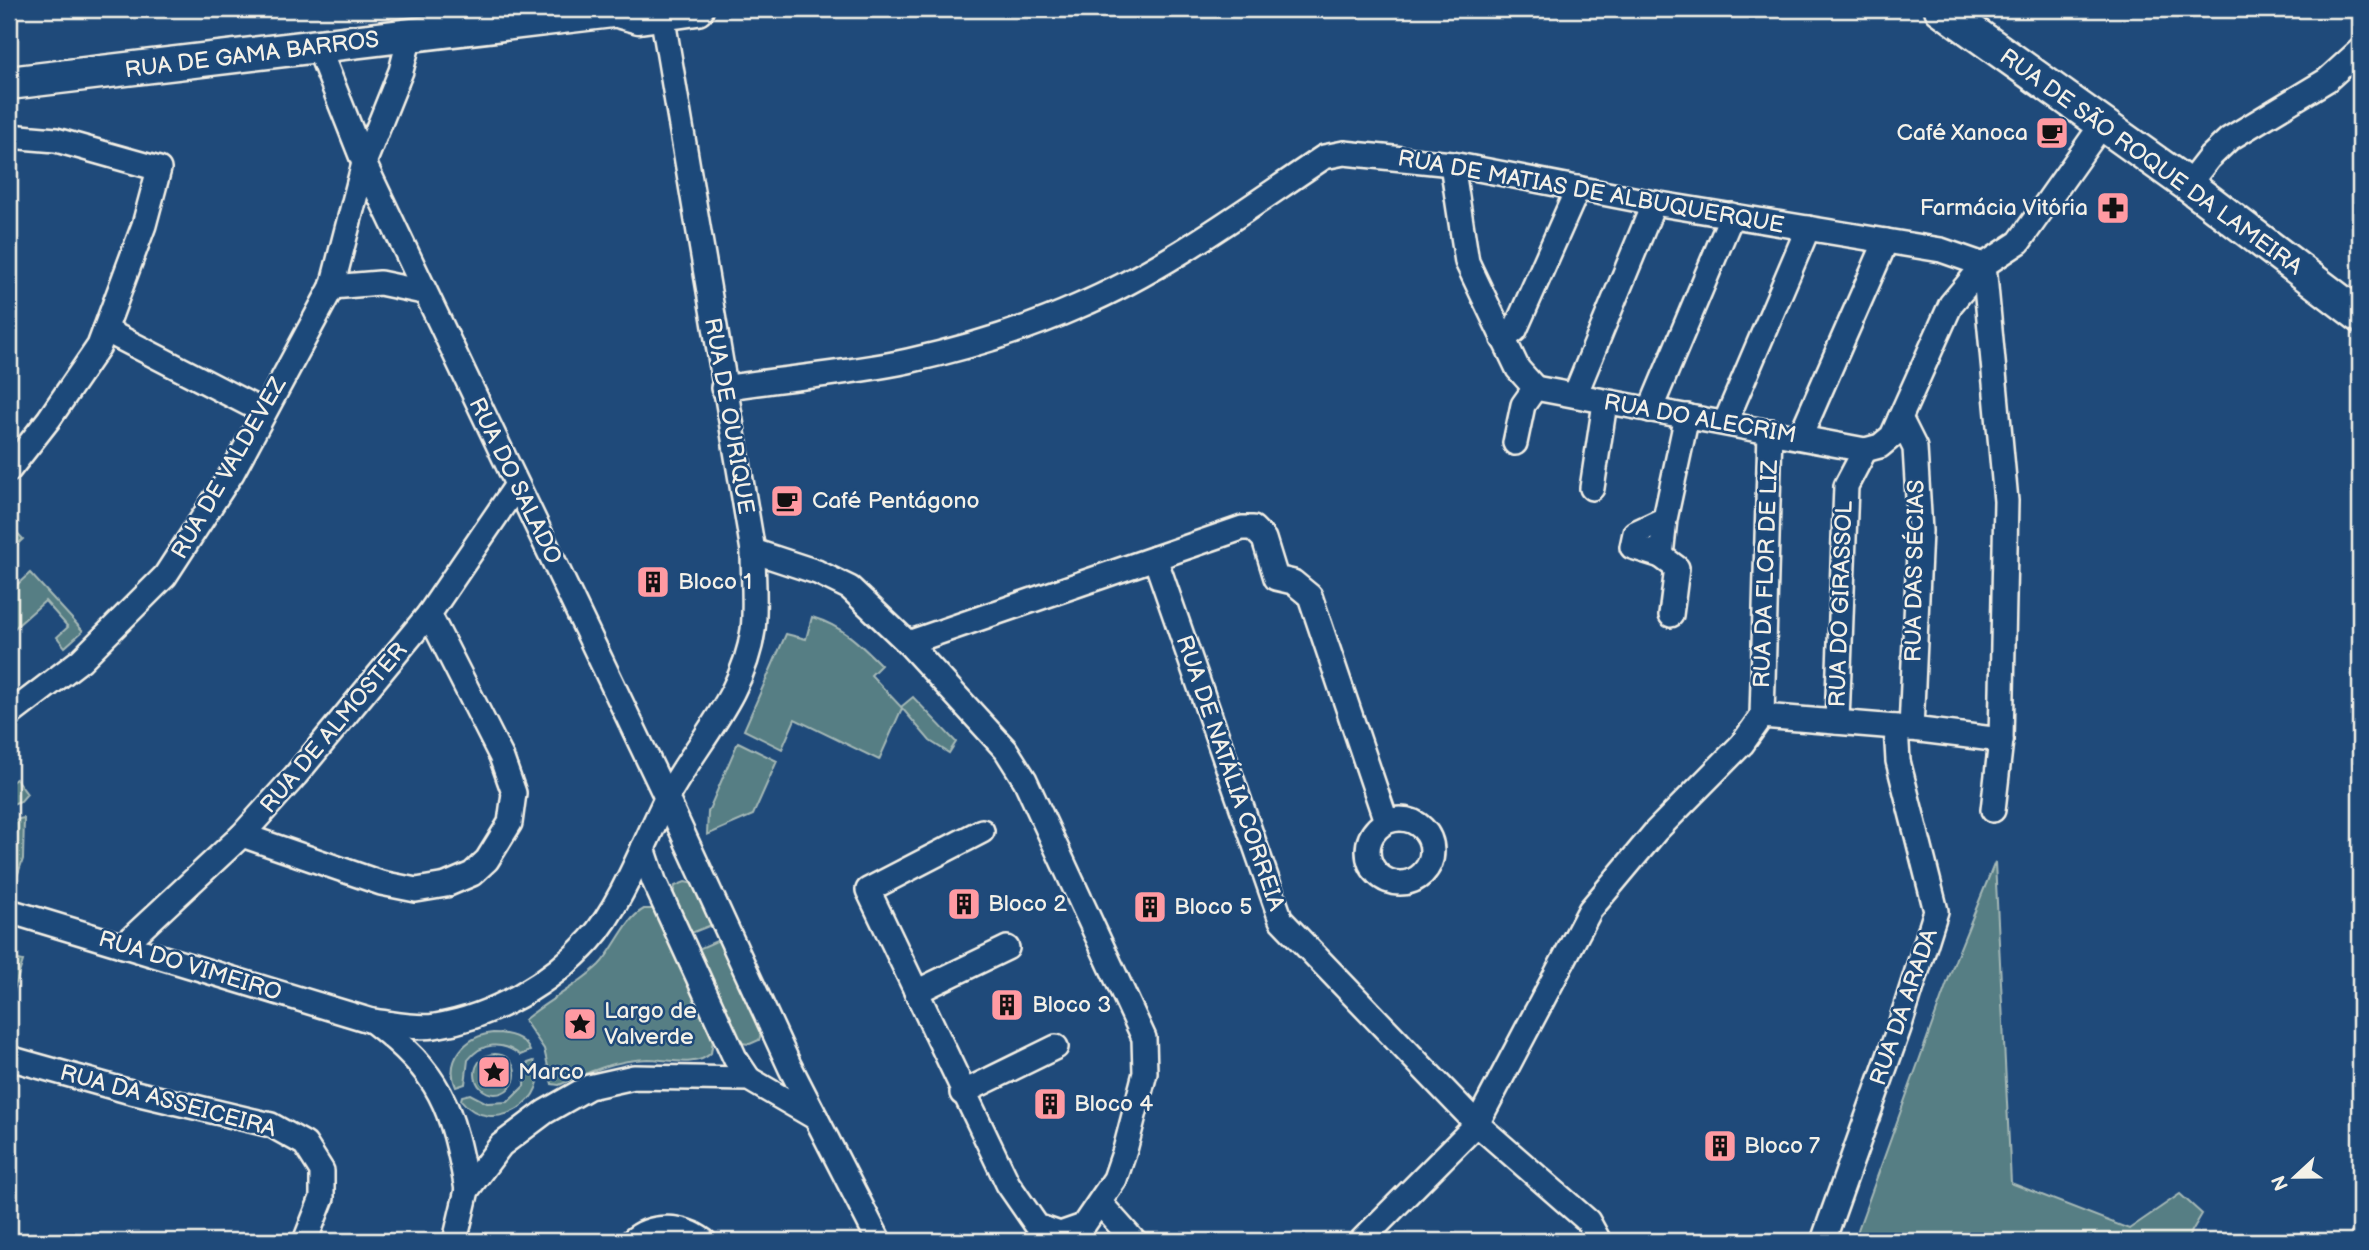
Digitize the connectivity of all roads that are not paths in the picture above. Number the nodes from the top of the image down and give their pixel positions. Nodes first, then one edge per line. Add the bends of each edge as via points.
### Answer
1 (697, 9) edge
2 (1941, 9) edge
3 (625, 10) edge
4 (662, 14) junction
5 (410, 36) junction
6 (318, 47) junction
7 (2360, 50) edge
8 (9, 83) edge
9 (2103, 123) junction
10 (9, 136) edge
11 (364, 163) junction
12 (1452, 164) junction
13 (2188, 185) junction
14 (1577, 188) junction
15 (1654, 203) junction
16 (1732, 215) junction
17 (1808, 228) junction
18 (1886, 241) junction
19 (1984, 265) junction
20 (332, 287) junction
21 (423, 292) junction
22 (2354, 308) edge
23 (105, 330) junction
24 (1503, 339) junction
25 (723, 388) junction
26 (1535, 388) junction
27 (1575, 396) junction
28 (1605, 403) junction
29 (1650, 410) junction
30 (264, 412) junction
31 (1687, 416) junction
32 (1900, 418) junction
33 (1725, 423) junction
34 (1770, 431) junction
35 (1800, 437) junction
36 (1515, 443) dead end
37 (1865, 450) junction
38 (12, 458) edge
39 (517, 485) junction
40 (1592, 488) dead end
41 (753, 551) junction
42 (1155, 558) junction
43 (429, 614) junction
44 (1671, 615) dead end
45 (908, 643) junction
46 (11, 709) edge
47 (1762, 716) junction
48 (1837, 722) junction
49 (1904, 728) junction
50 (2001, 740) junction
51 (667, 799) junction
52 (1993, 810) dead end
53 (1386, 821) dead end
54 (982, 831) dead end
55 (242, 835) junction
56 (643, 848) junction
57 (9, 911) edge
58 (123, 946) junction
59 (1007, 948) dead end
60 (916, 992) junction
61 (372, 1021) junction
62 (1056, 1047) dead end
63 (9, 1058) edge
64 (749, 1079) junction
65 (962, 1093) junction
66 (816, 1118) junction
67 (1477, 1124) junction
68 (467, 1190) junction
69 (1100, 1203) junction
70 (305, 1241) edge
71 (455, 1241) edge
72 (632, 1241) edge
73 (704, 1241) edge
74 (879, 1241) edge
75 (1134, 1241) edge
76 (1361, 1241) edge
77 (1599, 1241) edge
78 (1823, 1241) edge

1 - 4 main road, RUA DE GAMA BARROS
2 - 9 main road, RUA DE SÃO ROQUE DA LAMEIRA
3 - 4 main road, RUA DE GAMA BARROS via 639,17
3 - 5 main road, RUA DE GAMA BARROS
4 - 25 street, RUA DE OURIQUE
5 - 6 main road, RUA DE GAMA BARROS
5 - 11 street
6 - 8 main road, RUA DE GAMA BARROS
6 - 11 street, RUA DO SALADO
7 - 13 street via 2326,80 2229,139
9 - 13 main road, RUA DE SÃO ROQUE DA LAMEIRA
9 - 19 street via 2019,242
10 - 23 street via 56,140 159,169 144,225
11 - 20 street, RUA DE VALDEVEZ
11 - 21 street, RUA DO SALADO
12 - 14 street, RUA DE MATIAS DE ALBUQUERQUE
12 - 24 street via 1467,262
12 - 25 street, RUA DE MATIAS DE ALBUQUERQUE via 1344,153 1324,157 1218,227 1078,307 996,337 906,361
13 - 22 main road, RUA DE SÃO ROQUE DA LAMEIRA
14 - 15 street, RUA DE MATIAS DE ALBUQUERQUE
14 - 24 street via 1515,330
15 - 16 street, RUA DE MATIAS DE ALBUQUERQUE
15 - 27 street
16 - 17 street, RUA DE MATIAS DE ALBUQUERQUE
16 - 29 street
17 - 18 street, RUA DE MATIAS DE ALBUQUERQUE
17 - 33 street
18 - 19 street, RUA DE MATIAS DE ALBUQUERQUE via 1941,250
18 - 35 street
19 - 32 street via 1951,304
19 - 50 street via 2006,501
20 - 21 street via 380,283
20 - 30 street, RUA DE VALDEVEZ
21 - 39 street, RUA DO SALADO
23 - 30 street
23 - 38 street via 99,346
24 - 26 street via 1518,369
25 - 41 street, RUA DE OURIQUE
26 - 27 street, RUA DO ALECRIM
26 - 36 street via 1523,405
27 - 28 street, RUA DO ALECRIM
28 - 29 street, RUA DO ALECRIM
28 - 40 street
29 - 31 street, RUA DO ALECRIM
30 - 46 street, RUA DE VALDEVEZ via 232,472 165,576 81,660
31 - 33 street, RUA DO ALECRIM
31 - 44 street via 1665,519 1635,533 1632,547 1661,556 1676,568
32 - 37 street via 1892,436
32 - 49 street, RUA DAS SÉCIAS via 1915,448 1920,531
33 - 34 street, RUA DO ALECRIM
34 - 35 street, RUA DO ALECRIM
34 - 47 street, RUA DA FLOR DE LIZ
35 - 37 street, RUA DO ALECRIM
37 - 48 street, RUA DO GIRASSOL via 1846,486
39 - 43 street, RUA DE ALMOSTER
39 - 51 street, RUA DO SALADO
41 - 45 street via 850,588
41 - 51 street, RUA DE OURIQUE via 753,630 744,668 721,715
42 - 45 street
42 - 53 street via 1242,528 1253,528 1264,539 1276,578 1293,582 1310,596
42 - 67 street, RUA DE NATÁLIA CORREIA via 1280,920
43 - 55 street, RUA DE ALMOSTER
43 - 55 street via 514,793 510,823 487,860 472,874 446,885 415,890 381,883
45 - 69 street via 1006,750 1025,780 1144,1038 1145,1073 1128,1139 1115,1178
47 - 48 street
47 - 67 street via 1742,744 1656,831 1590,910
48 - 49 street
49 - 50 street
49 - 78 street, RUA DA ARADA via 1898,761 1936,911
50 - 52 street
51 - 56 street
51 - 66 street
54 - 60 street via 868,890
55 - 58 street, RUA DE ALMOSTER
56 - 61 street via 592,938 555,972 517,997 433,1027
56 - 64 street via 735,1058
57 - 58 street, RUA DO VIMEIRO
58 - 61 street, RUA DO VIMEIRO
59 - 60 street
60 - 65 street
61 - 68 street via 426,1069 457,1133
62 - 65 street
63 - 70 street, RUA DA ASSEICEIRA via 271,1125 305,1144 322,1171 322,1198
64 - 66 street
64 - 68 street via 634,1077 589,1087 544,1112 501,1145
65 - 69 street via 1008,1184 1037,1226 1060,1234 1083,1226
66 - 74 street
67 - 76 street
67 - 77 street, RUA DE NATÁLIA CORREIA via 1588,1221
68 - 71 street
69 - 75 street
72 - 73 street via 647,1231 669,1228 694,1233

